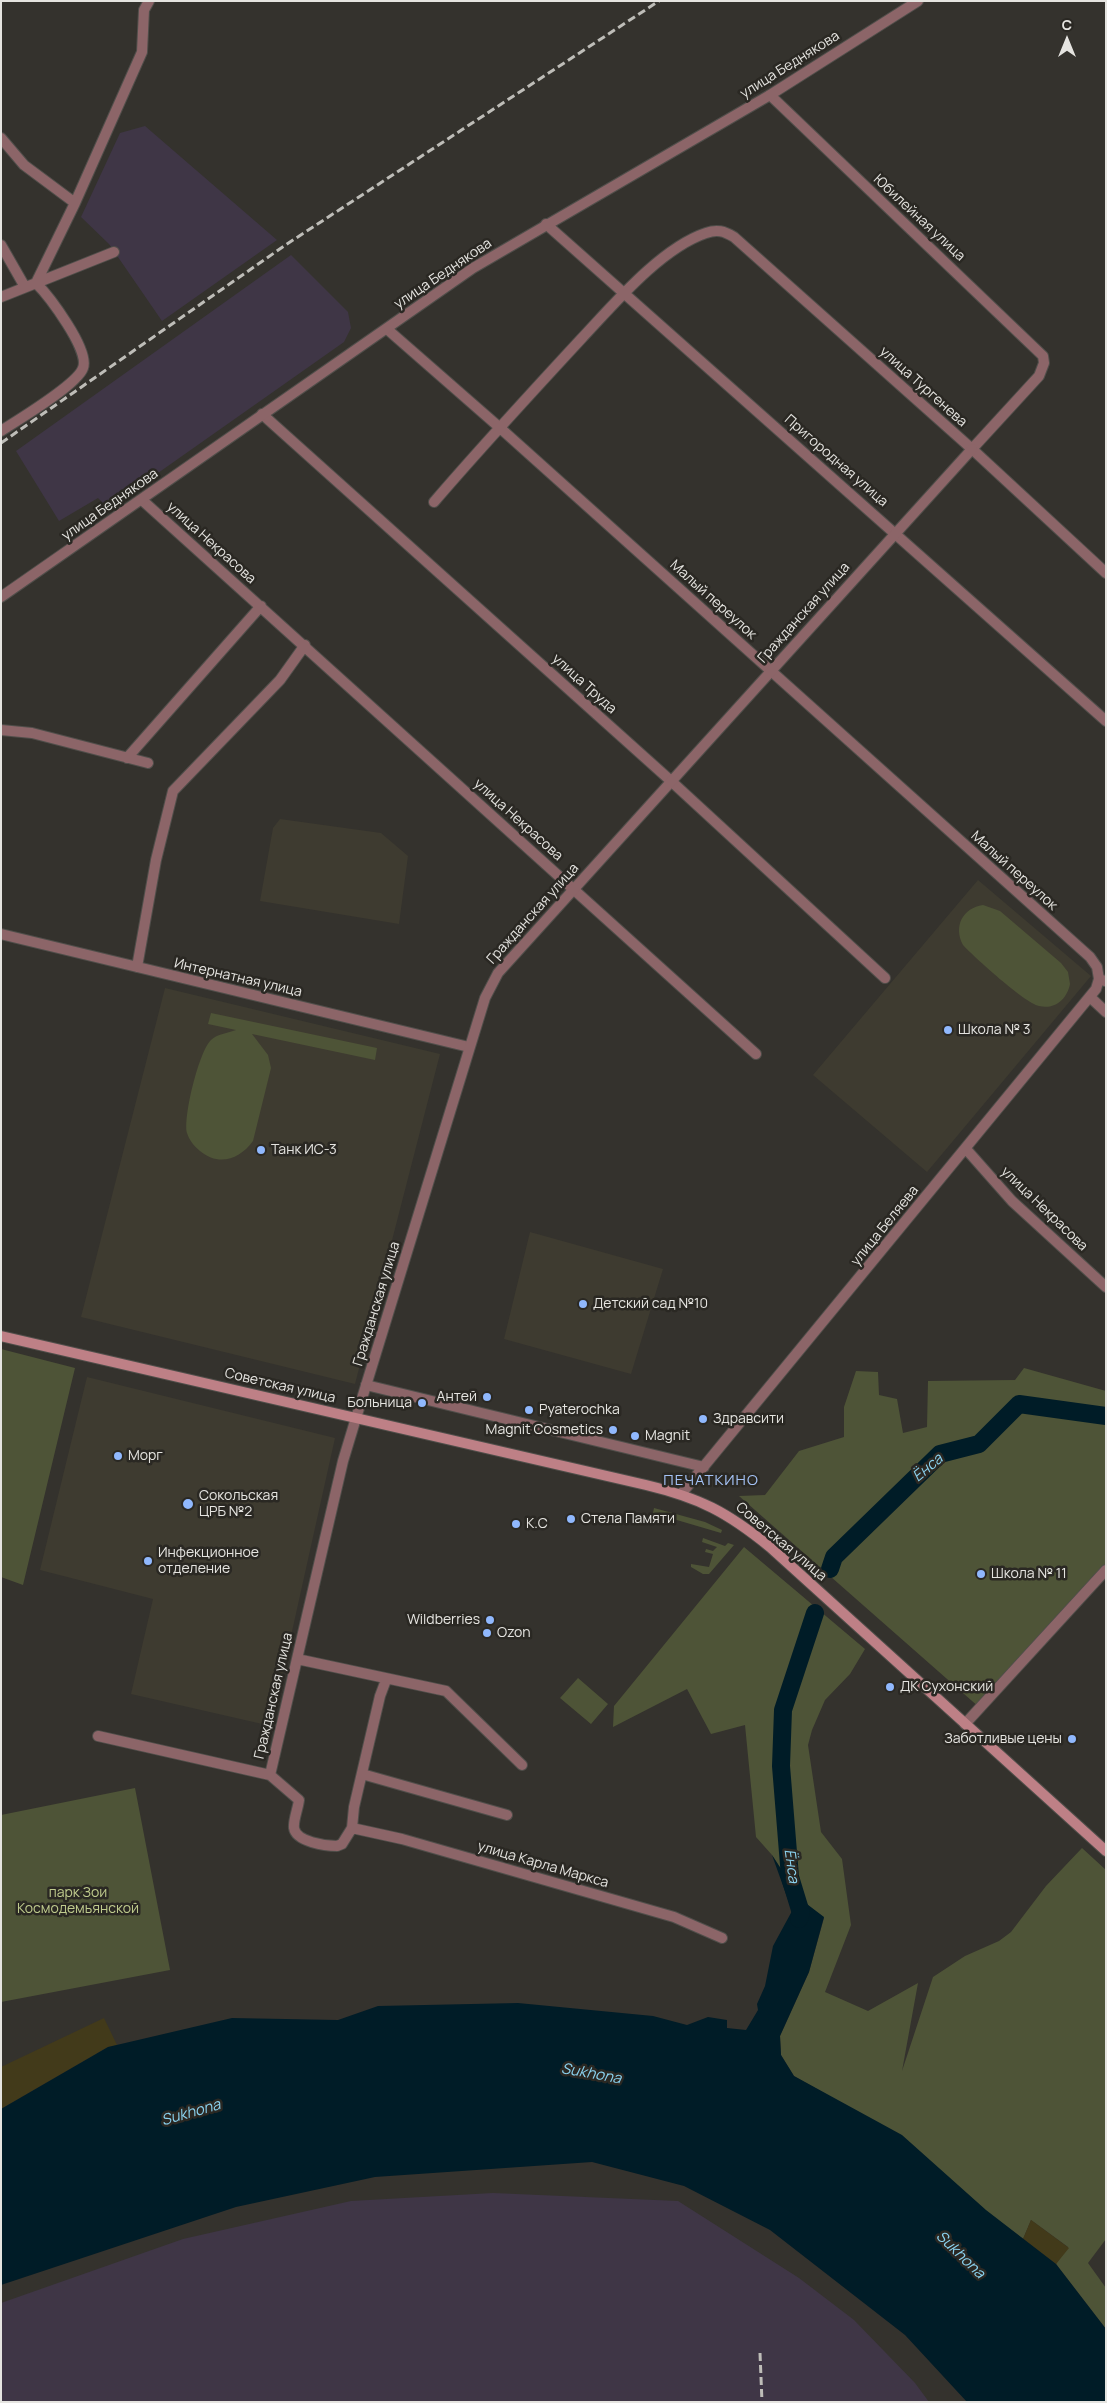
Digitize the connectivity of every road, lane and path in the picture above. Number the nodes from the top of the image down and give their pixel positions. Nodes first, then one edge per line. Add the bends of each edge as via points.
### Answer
1 (148, 1) edge
2 (918, 1) edge
3 (770, 95) junction
4 (1, 138) edge
5 (75, 203) junction
6 (546, 224) junction
7 (1, 244) edge
8 (114, 252) dead end
9 (36, 283) junction
10 (25, 287) junction
11 (624, 293) junction
12 (1, 297) edge
13 (387, 329) junction
14 (1044, 363) joint
15 (262, 414) junction
16 (499, 427) junction
17 (1, 431) edge
18 (972, 449) junction
19 (142, 500) junction
20 (434, 502) dead end
21 (895, 532) junction
22 (1106, 573) edge
23 (1, 597) edge
24 (261, 606) junction
25 (305, 645) junction
26 (770, 670) junction
27 (1106, 721) edge
28 (1, 730) edge
29 (127, 758) junction
30 (148, 763) dead end
31 (671, 781) junction
32 (573, 889) junction
33 (1, 934) edge
34 (137, 968) junction
35 (885, 978) dead end
36 (1102, 980) edge
37 (1090, 997) junction
38 (1106, 1012) edge
39 (469, 1047) junction
40 (756, 1054) dead end
41 (966, 1149) junction
42 (1106, 1287) edge
43 (1, 1336) edge
44 (366, 1385) junction
45 (356, 1418) junction
46 (704, 1467) junction
47 (682, 1493) junction
48 (1106, 1570) edge
49 (297, 1659) junction
50 (386, 1680) junction
51 (965, 1724) junction
52 (98, 1736) dead end
53 (522, 1765) dead end
54 (362, 1774) junction
55 (270, 1775) junction
56 (507, 1815) dead end
57 (352, 1828) junction
58 (1106, 1851) edge
59 (722, 1938) dead end

1 - 5 street via 144,10 142,52
2 - 3 street, улица Беднякова
3 - 6 street, улица Беднякова
3 - 14 street, Юбилейная улица via 1039,350
4 - 5 street via 24,165
5 - 9 street
6 - 11 street, Пригородная улица
6 - 13 street, улица Беднякова via 473,268
7 - 10 street
8 - 9 street
9 - 10 street
9 - 17 street via 52,300 85,363 78,375 49,399
10 - 12 street
11 - 16 street
11 - 18 street, улица Тургенева via 667,255 694,237 717,230 725,232
11 - 21 street, Пригородная улица
13 - 15 street, улица Беднякова
13 - 16 street, Малый переулок
14 - 18 street, Гражданская улица via 1039,376
15 - 19 street, улица Беднякова
15 - 31 street, улица Труда
16 - 20 street
16 - 26 street, Малый переулок
18 - 21 street, Гражданская улица
18 - 22 street, улица Тургенева
19 - 23 street, улица Беднякова
19 - 24 street, улица Некрасова
21 - 26 street, Гражданская улица
21 - 27 street, Пригородная улица
24 - 25 street, улица Некрасова
24 - 29 street
25 - 32 street, улица Некрасова
25 - 34 street via 280,680 173,791 156,860
26 - 31 street, Гражданская улица
26 - 36 street, Малый переулок via 1090,957
28 - 29 street via 32,734
29 - 30 street
31 - 32 street, Гражданская улица
31 - 35 street, улица Труда
32 - 39 street, Гражданская улица via 498,973 485,998
32 - 40 street, улица Некрасова
33 - 34 street, Интернатная улица
34 - 39 street, Интернатная улица
36 - 37 street, улица Беляева
37 - 38 street
37 - 41 street, улица Беляева
39 - 44 street, Гражданская улица
41 - 42 street, улица Некрасова via 1012,1201
41 - 46 street, улица Беляева
43 - 45 main road, Советская улица
44 - 45 street, Гражданская улица
44 - 46 street
45 - 47 main road, Советская улица
45 - 49 street, Гражданская улица
46 - 47 street, улица Беляева
47 - 51 main road, Советская улица via 727,1515 759,1539
48 - 51 street
49 - 50 street
49 - 55 street, Гражданская улица
50 - 53 street via 446,1691
50 - 54 street
51 - 58 main road, Советская улица
52 - 55 street
54 - 56 street
54 - 57 street
55 - 57 street via 299,1800 294,1827 300,1837 337,1846 342,1844
57 - 59 street, улица Карла Маркса via 402,1839 674,1917

